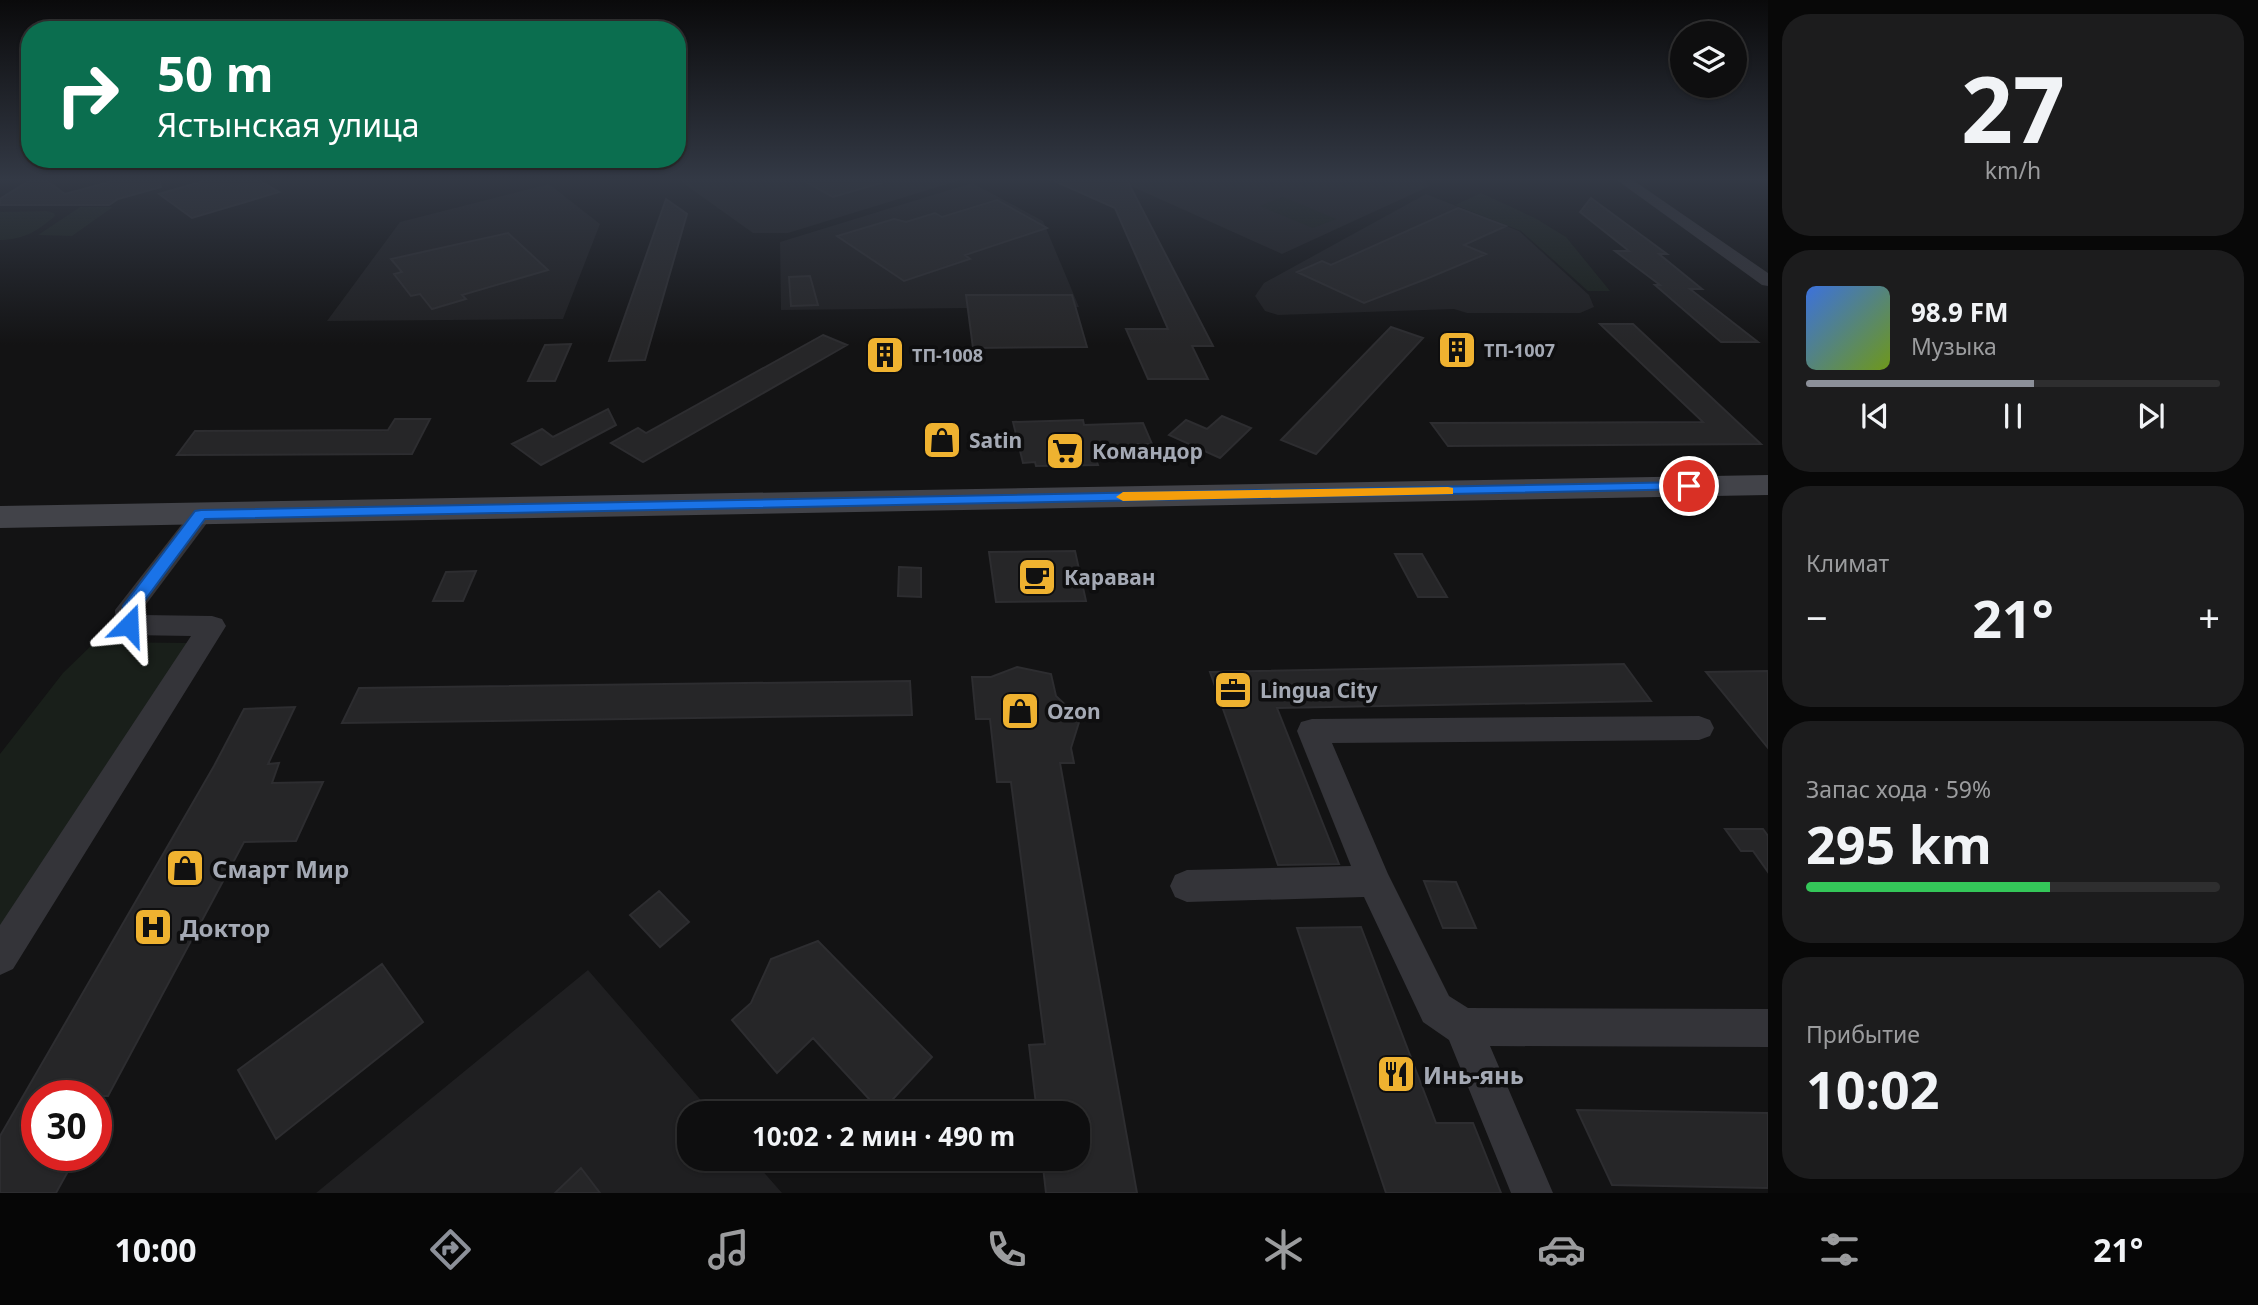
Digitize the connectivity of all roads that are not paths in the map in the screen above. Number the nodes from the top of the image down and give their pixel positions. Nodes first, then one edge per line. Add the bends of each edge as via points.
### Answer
1 (1700, 234) edge
2 (1768, 281) edge
3 (1768, 485) edge
4 (201, 514) junction
5 (0, 517) edge
6 (1699, 728) dead end
7 (1374, 881) junction
8 (1187, 886) dead end
9 (0, 957) edge
10 (1462, 1027) junction
11 (1768, 1028) edge
12 (1532, 1193) edge

1 - 2 street
3 - 4 main road
4 - 5 main road
4 - 9 street via 128,610 129,625 212,626
6 - 7 street via 1312,731
7 - 8 street
7 - 10 street via 1436,1009
10 - 11 street
10 - 12 street

